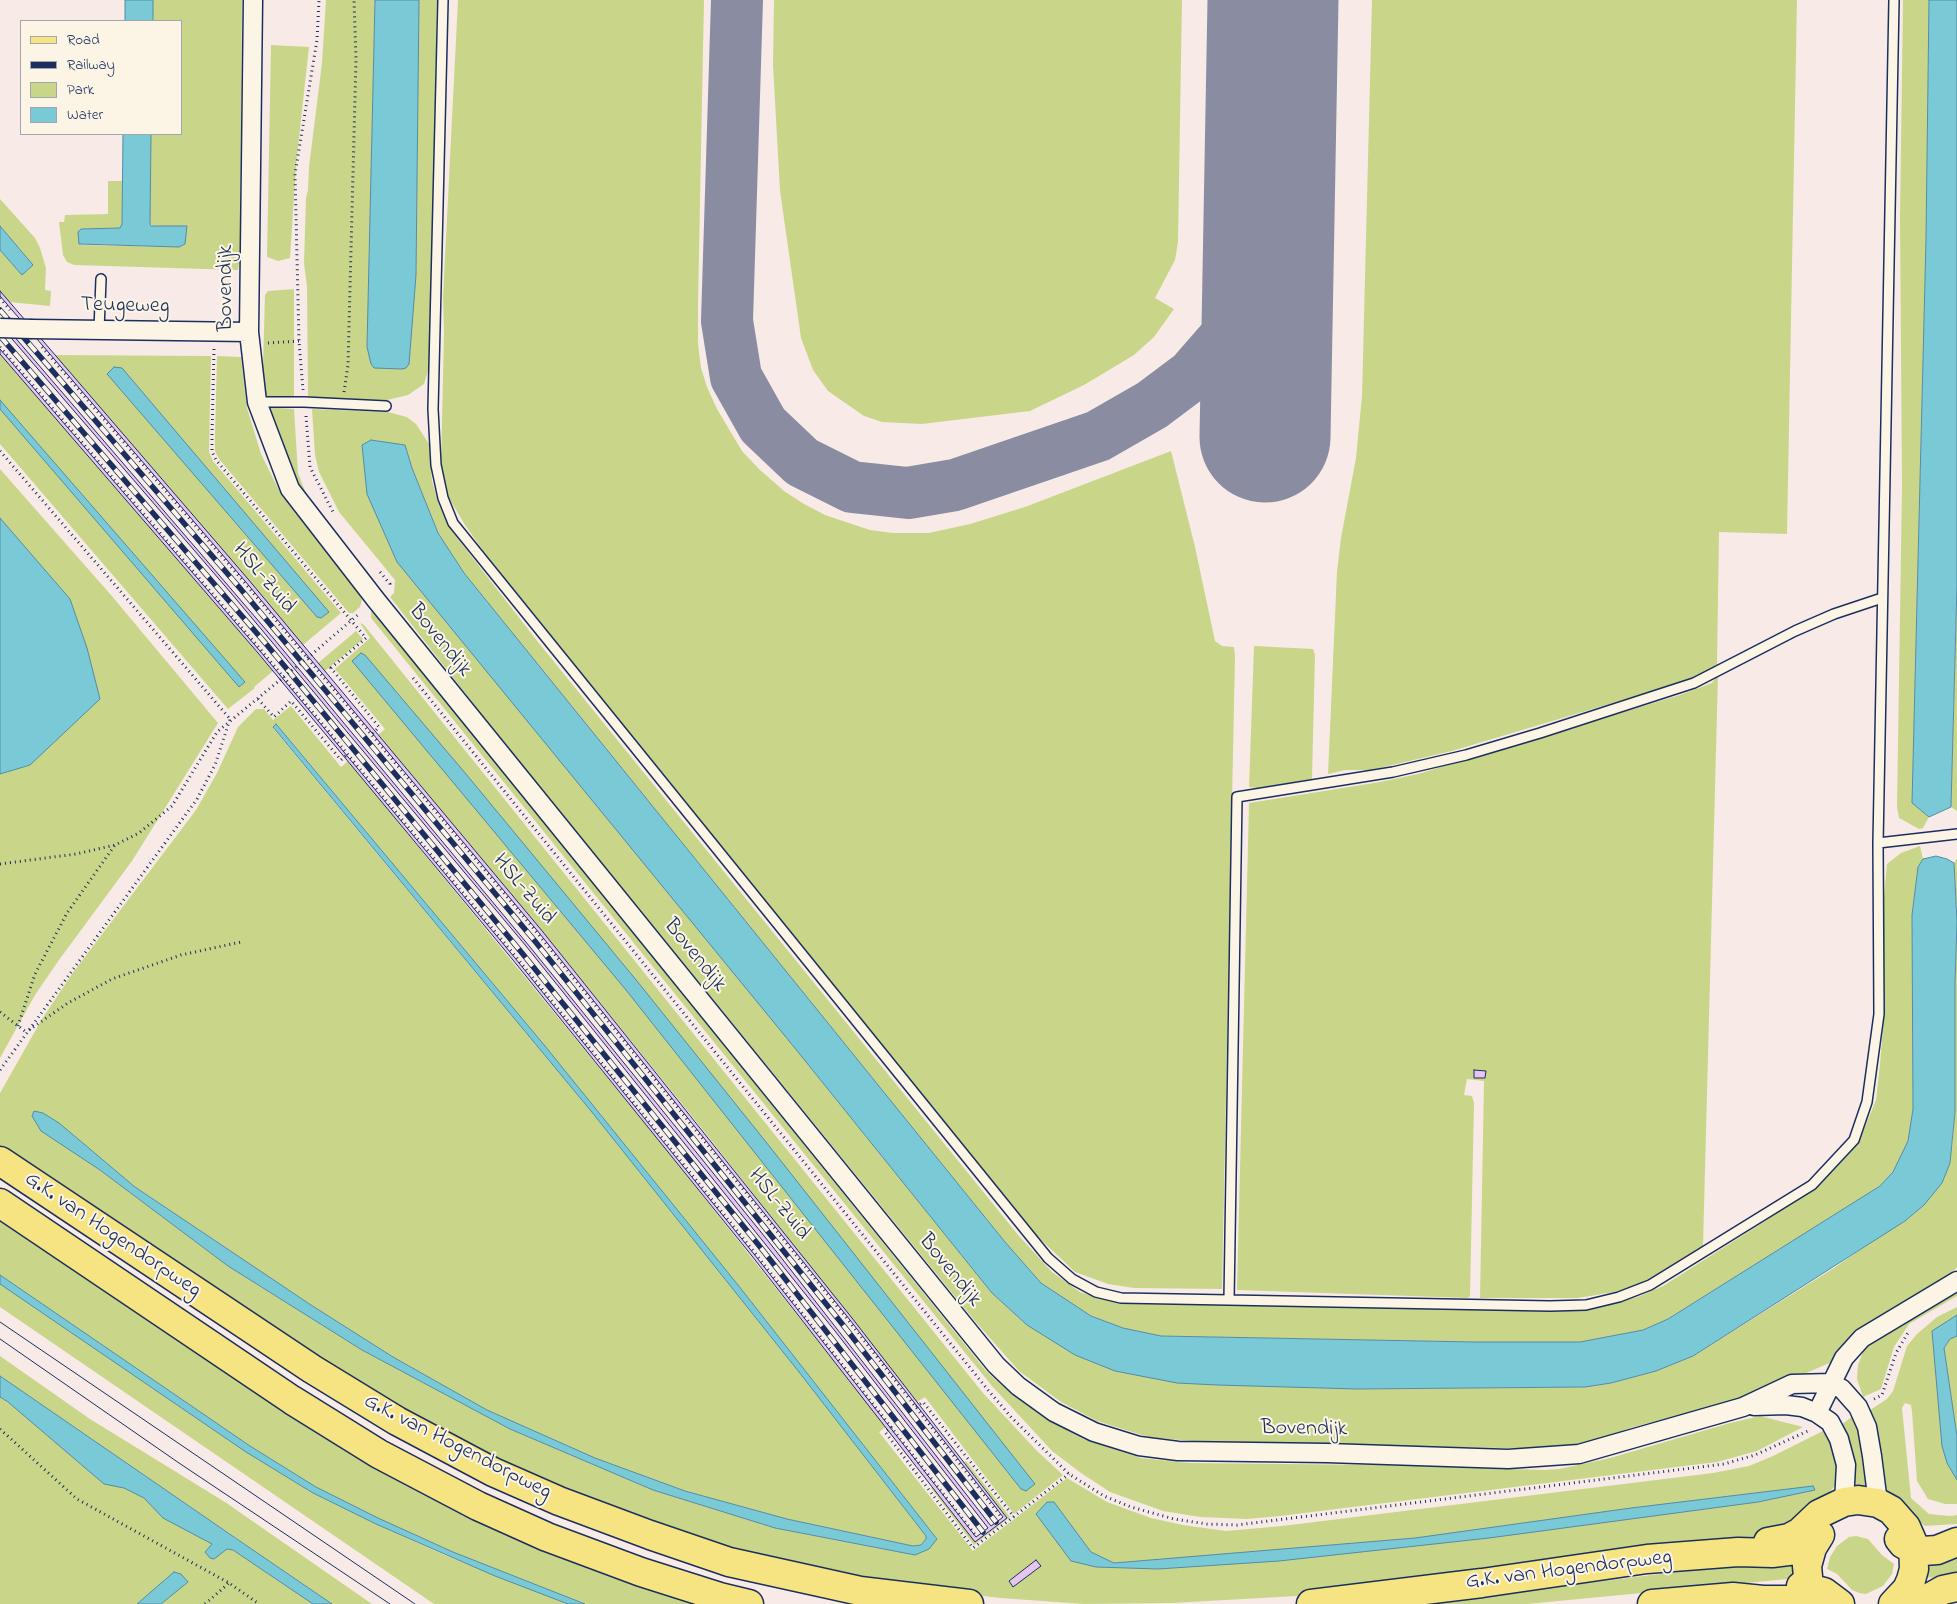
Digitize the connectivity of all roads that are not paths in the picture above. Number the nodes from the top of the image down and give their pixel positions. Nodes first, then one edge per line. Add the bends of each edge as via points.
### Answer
1 (252, 0) edge
2 (443, 0) edge
3 (1894, 0) edge
4 (101, 279) dead end
5 (0, 328) edge
6 (99, 330) junction
7 (249, 332) junction
8 (257, 402) junction
9 (386, 406) dead end
10 (1882, 598) junction
11 (1957, 834) edge
12 (1878, 843) junction
13 (0, 1161) edge
14 (0, 1204) edge
15 (1957, 1281) edge
16 (1229, 1300) junction
17 (1831, 1383) junction
18 (1743, 1407) junction
19 (1818, 1413) junction
20 (1878, 1503) junction
21 (1843, 1510) junction
22 (1806, 1540) junction
23 (1912, 1542) junction
24 (1957, 1542) edge
25 (1950, 1588) edge
26 (1820, 1599) edge
27 (1906, 1599) edge
28 (749, 1604) edge
29 (970, 1604) edge
30 (1311, 1604) edge
31 (1652, 1604) edge

1 - 7 street, Bovendijk
2 - 16 lane via 433,409 436,465 443,498 453,523 1048,1258 1096,1292 1121,1298
3 - 10 lane
4 - 6 lane
5 - 6 street, Teugeweg, bridge via 35,335
6 - 7 street, Teugeweg
7 - 8 street, Bovendijk
8 - 9 lane
8 - 18 street, Bovendijk via 290,489 376,600 996,1365 1054,1412 1094,1432 1139,1446 1168,1450 1508,1458 1579,1454
10 - 12 lane
10 - 16 lane via 1795,631 1694,683 1540,733 1393,772 1237,797
11 - 12 lane
12 - 16 lane via 1879,1014 1868,1102 1854,1140 1812,1185 1650,1285 1586,1305
13 - 29 main road, G.K. van Hogendorpweg via 312,1369 397,1421 493,1472 568,1504 729,1562 860,1591
14 - 28 main road, G.K. van Hogendorpweg via 292,1400 379,1454 478,1506 547,1537 641,1572
15 - 17 street via 1862,1338 1844,1358
17 - 18 street, Bovendijk via 1792,1384
17 - 19 street
17 - 20 street via 1842,1389 1858,1406 1867,1428
18 - 19 street, Bovendijk via 1786,1405
19 - 21 street via 1830,1422 1839,1439 1846,1465
20 - 21 main road via 1858,1500
20 - 23 main road via 1891,1510 1906,1527
21 - 22 main road via 1819,1514
21 - 23 main road via 1878,1521 1903,1544
22 - 26 main road via 1807,1566
22 - 30 main road, G.K. van Hogendorpweg via 1789,1538 1738,1552 1647,1559
23 - 24 main road via 1937,1537
23 - 27 main road via 1914,1569
25 - 27 main road via 1926,1586
26 - 31 main road, G.K. van Hogendorpweg via 1763,1588 1733,1597

